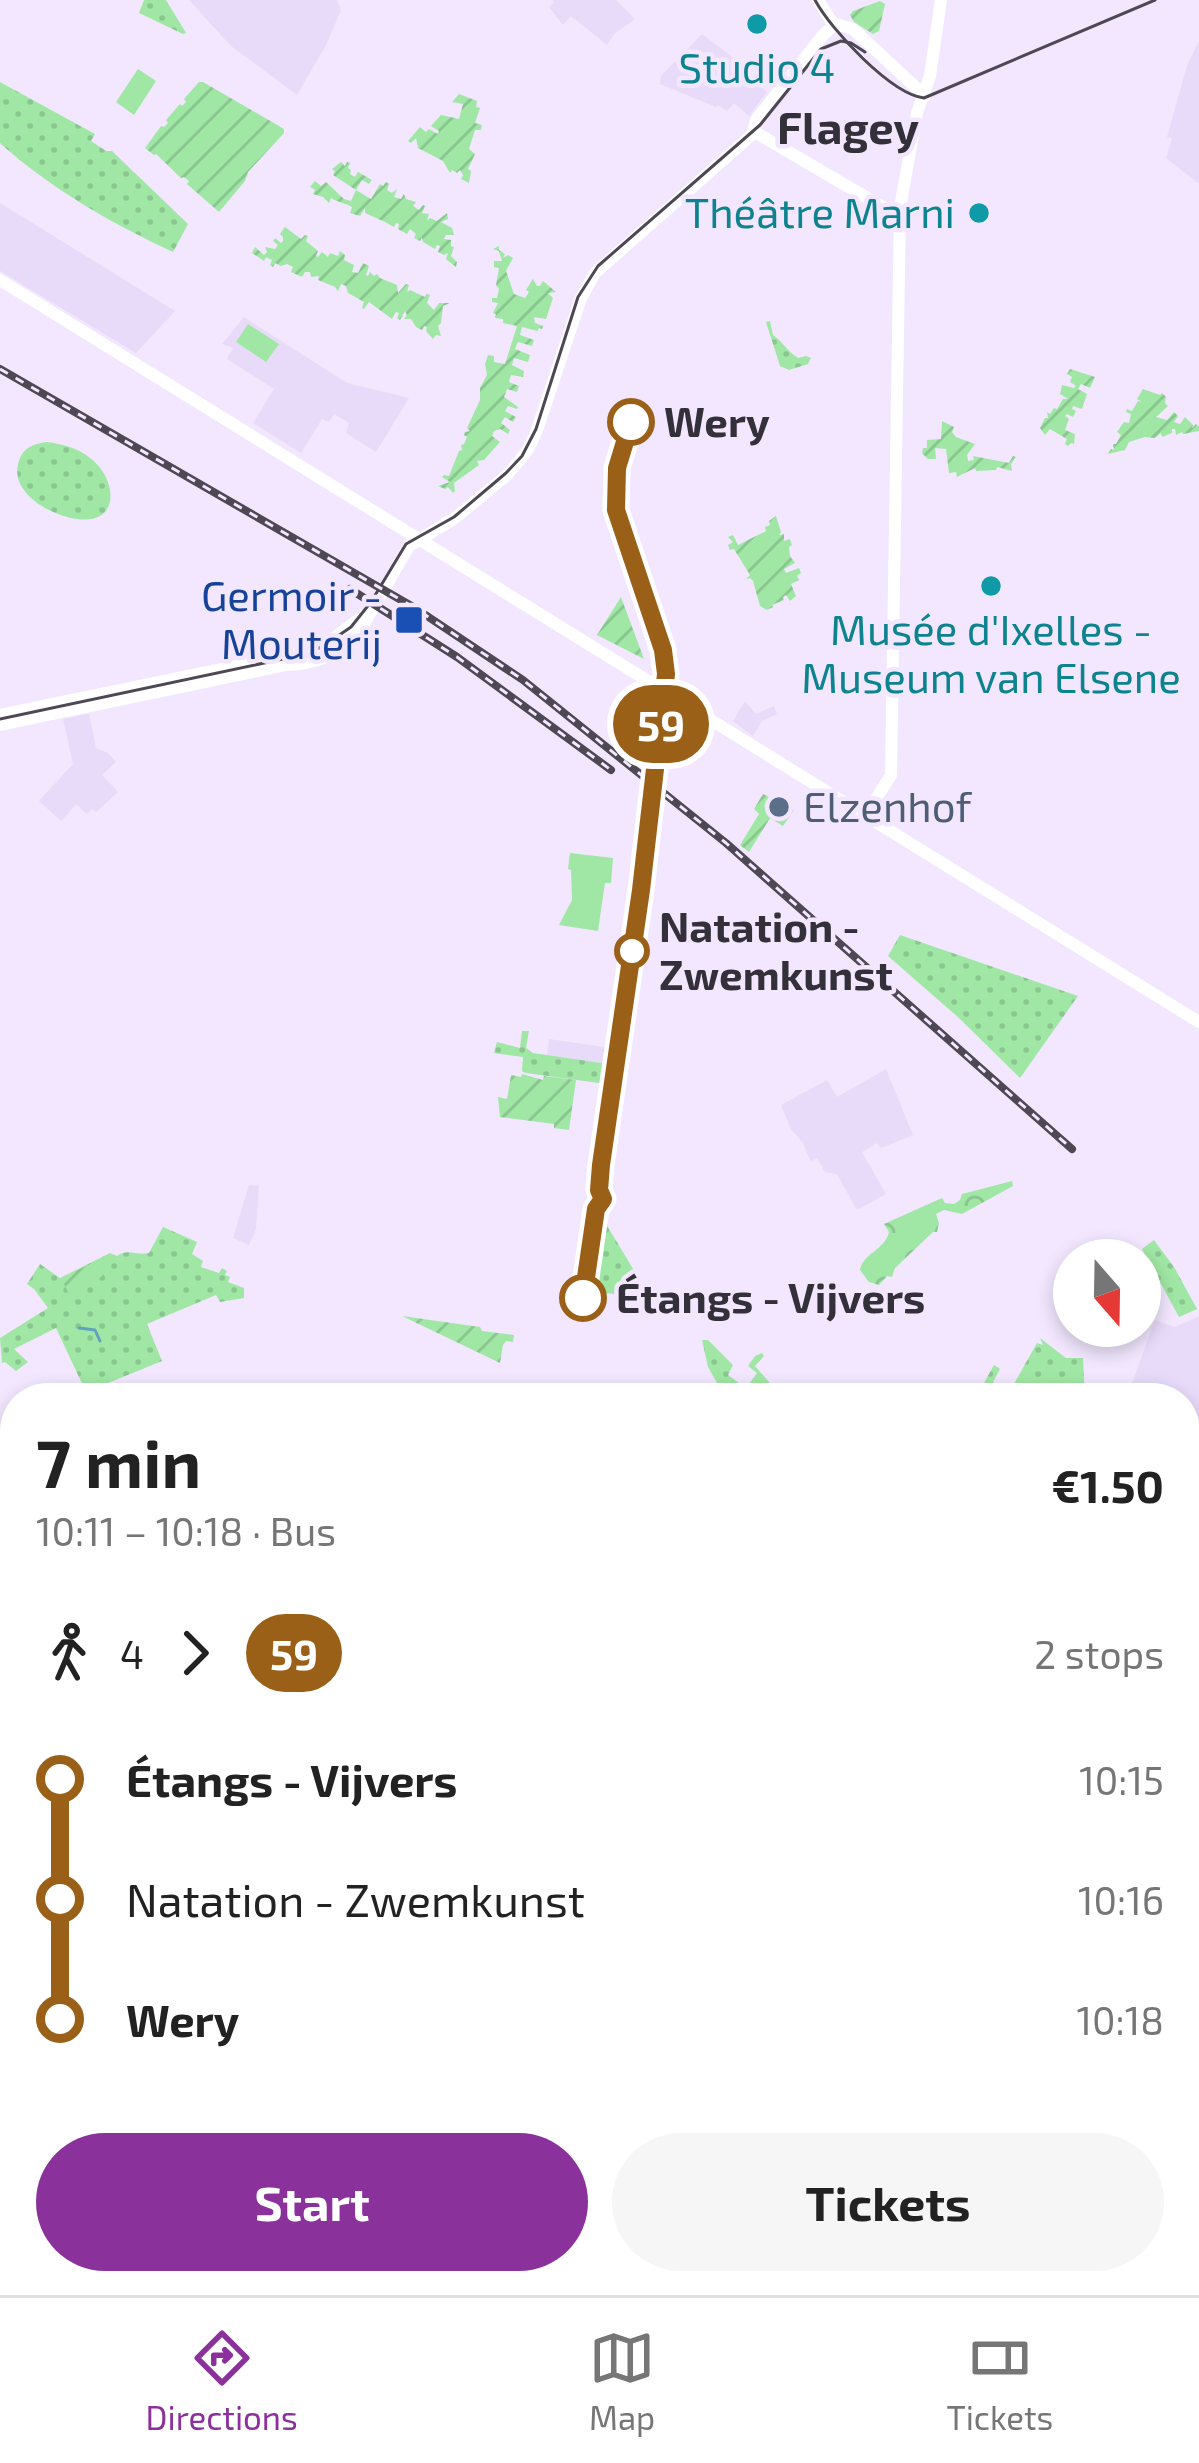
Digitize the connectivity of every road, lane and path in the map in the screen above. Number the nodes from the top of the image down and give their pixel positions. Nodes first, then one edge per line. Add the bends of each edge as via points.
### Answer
1 (818, 0) edge
2 (941, 0) edge
3 (833, 24) junction
4 (925, 96) junction
5 (755, 132) junction
6 (900, 217) junction
7 (0, 280) edge
8 (418, 539) junction
9 (371, 610) junction
10 (0, 715) edge
11 (0, 725) edge
12 (866, 815) junction
13 (1199, 1022) edge

1 - 3 main road
2 - 4 main road
3 - 4 main road via 853,28
3 - 5 main road via 756,120
4 - 6 main road
5 - 6 main road
5 - 8 main road via 595,273 523,457
6 - 12 main road via 891,776
7 - 8 main road
8 - 9 main road
8 - 12 main road
9 - 10 main road via 315,648
9 - 11 main road via 347,646 322,659
12 - 13 main road

